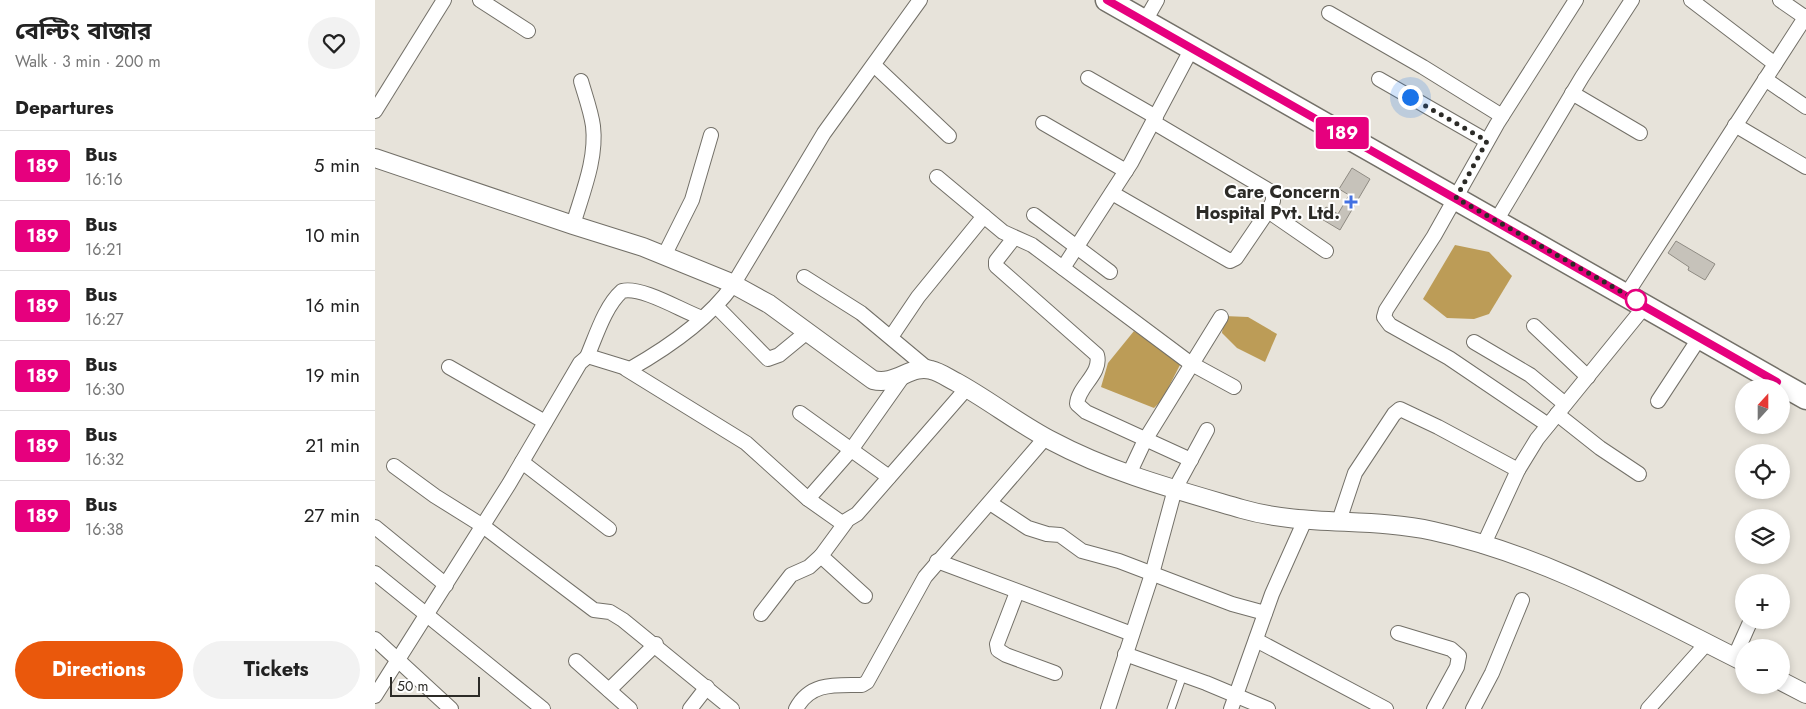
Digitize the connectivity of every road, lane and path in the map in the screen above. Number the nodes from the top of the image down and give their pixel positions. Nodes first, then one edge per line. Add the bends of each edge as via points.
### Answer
1 (444, 0) edge
2 (480, 0) edge
3 (920, 0) edge
4 (1107, 0) edge
5 (1157, 0) edge
6 (1576, 0) edge
7 (1632, 0) edge
8 (1691, 0) edge
9 (1780, 0) edge
10 (1329, 13) dead end
11 (1806, 17) edge
12 (1145, 22) junction
13 (528, 31) dead end
14 (1193, 48) junction
15 (1775, 64) junction
16 (875, 66) junction
17 (1087, 78) dead end
18 (1379, 79) dead end
19 (1765, 79) junction
20 (581, 81) dead end
21 (1572, 93) junction
22 (1806, 107) edge
23 (375, 111) edge
24 (1502, 116) junction
25 (1155, 120) junction
26 (1043, 123) dead end
27 (1735, 125) junction
28 (1640, 132) dead end
29 (711, 135) dead end
30 (949, 136) dead end
31 (1487, 141) junction
32 (375, 158) edge
33 (1806, 167) edge
34 (1126, 171) junction
35 (937, 176) dead end
36 (1112, 193) junction
37 (1456, 198) junction
38 (1268, 211) junction
39 (1034, 215) dead end
40 (983, 216) junction
41 (1496, 221) junction
42 (573, 225) junction
43 (1014, 238) junction
44 (1077, 247) junction
45 (1326, 251) dead end
46 (665, 254) junction
47 (1063, 268) junction
48 (1110, 272) dead end
49 (804, 278) dead end
50 (733, 285) junction
51 (1636, 300) junction
52 (716, 306) junction
53 (1221, 317) dead end
54 (702, 318) junction
55 (1533, 326) dead end
56 (807, 332) junction
57 (891, 337) junction
58 (1700, 337) junction
59 (1474, 342) dead end
60 (587, 357) junction
61 (1190, 363) junction
62 (449, 367) dead end
63 (626, 369) junction
64 (929, 369) junction
65 (904, 375) junction
66 (1589, 377) junction
67 (1767, 379) edge
68 (1790, 385) edge
69 (1806, 386) edge
70 (1234, 387) dead end
71 (967, 388) junction
72 (1790, 391) edge
73 (1790, 395) edge
74 (1806, 398) edge
75 (1658, 401) dead end
76 (1806, 407) edge
77 (1561, 409) junction
78 (800, 414) dead end
79 (545, 422) junction
80 (1548, 425) junction
81 (1207, 430) dead end
82 (1046, 438) junction
83 (1145, 440) junction
84 (851, 450) junction
85 (1191, 460) junction
86 (522, 462) junction
87 (394, 466) dead end
88 (1518, 470) junction
89 (1129, 474) junction
90 (1639, 474) dead end
91 (889, 477) junction
92 (1175, 489) junction
93 (807, 499) junction
94 (990, 503) junction
95 (1305, 520) junction
96 (1339, 521) junction
97 (846, 522) junction
98 (483, 526) junction
99 (375, 527) edge
100 (609, 529) dead end
101 (1483, 546) junction
102 (821, 556) junction
103 (937, 561) junction
104 (375, 573) edge
105 (1152, 574) junction
106 (446, 586) junction
107 (1017, 592) junction
108 (865, 596) dead end
109 (1522, 600) dead end
110 (1265, 613) junction
111 (761, 614) dead end
112 (427, 615) junction
113 (1398, 633) dead end
114 (1132, 634) junction
115 (375, 639) edge
116 (1256, 640) junction
117 (656, 644) junction
118 (1706, 644) junction
119 (1125, 654) junction
120 (1735, 658) edge
121 (399, 660) junction
122 (576, 661) dead end
123 (1055, 673) dead end
124 (1183, 675) junction
125 (1790, 686) edge
126 (707, 687) junction
127 (609, 690) junction
128 (1806, 694) edge
129 (1236, 695) junction
130 (375, 696) edge
131 (451, 709) edge
132 (543, 709) edge
133 (630, 709) edge
134 (690, 709) edge
135 (732, 709) edge
136 (796, 709) edge
137 (1108, 709) edge
138 (1171, 709) edge
139 (1231, 709) edge
140 (1268, 709) edge
141 (1386, 709) edge
142 (1434, 709) edge
143 (1473, 709) edge
144 (1648, 709) edge

1 - 23 street
2 - 13 street
3 - 16 street
4 - 12 main road
5 - 12 street
6 - 24 street
7 - 21 street
8 - 15 street
9 - 11 street
10 - 24 street
11 - 15 street
12 - 14 main road
14 - 25 street
14 - 37 main road
15 - 19 street
16 - 30 street
16 - 50 street via 824,134
17 - 25 street
18 - 31 street
19 - 22 street
19 - 27 street
20 - 42 street via 593,124 593,137 589,167
21 - 28 street
21 - 41 street
24 - 31 street
25 - 34 street
25 - 38 street via 1273,193
26 - 34 street
27 - 33 street
27 - 51 street
29 - 46 street via 692,200
31 - 37 street
32 - 42 street
34 - 36 street
35 - 40 street
36 - 38 street via 1230,261 1236,258
36 - 44 street
37 - 41 main road
37 - 80 street via 1384,317 1390,325 1449,358
38 - 45 street
39 - 44 street
40 - 43 street
40 - 57 street via 918,297
41 - 51 main road
42 - 46 street
43 - 47 street via 1023,239
43 - 83 street via 996,266 1097,355 1097,366 1077,404
44 - 47 street
44 - 48 street
46 - 50 street
47 - 61 street
49 - 57 street via 861,313
50 - 52 street
50 - 56 street via 769,304
51 - 58 main road
51 - 66 street
52 - 54 street
52 - 56 street via 768,359 775,359
53 - 61 street
54 - 60 street via 645,294 622,291 608,311
54 - 63 street
55 - 66 street
56 - 65 street via 873,380 886,382
57 - 64 street
58 - 67 main road
58 - 75 street
59 - 77 street via 1530,375
60 - 63 street
60 - 79 street via 580,362
61 - 70 street
61 - 83 street
62 - 79 street
63 - 93 street via 746,443
64 - 65 street
64 - 71 street
65 - 84 street
66 - 77 street
68 - 69 street
71 - 82 street
71 - 91 street
72 - 74 main road
73 - 76 street
77 - 80 street
77 - 90 street via 1600,448
78 - 84 street
79 - 86 street
80 - 88 street
81 - 85 street
82 - 89 street via 1096,463
82 - 94 street
83 - 85 street
83 - 89 street
84 - 91 street
84 - 93 street
85 - 92 street
86 - 98 street
86 - 100 street
87 - 98 street
88 - 96 street via 1400,409 1360,462
88 - 101 street
89 - 92 street
91 - 97 street
92 - 95 street via 1245,510
92 - 105 street
93 - 97 street via 838,521
94 - 103 street
94 - 105 street via 1028,528 1060,535 1082,551
95 - 96 street
95 - 110 street
96 - 101 street via 1391,524 1433,531
97 - 102 street
98 - 106 street
98 - 117 street via 595,610 616,614
99 - 106 street
101 - 118 street via 1544,566 1605,592
102 - 108 street
102 - 111 street via 809,567 791,575
103 - 107 street
103 - 136 street via 920,584 866,684 820,686 807,694
104 - 112 street
105 - 110 street
105 - 114 street
106 - 112 street
107 - 114 street
107 - 123 street via 997,644 998,650
109 - 143 street via 1492,673
110 - 116 street
112 - 121 street
112 - 132 street
113 - 142 street via 1451,649 1459,656
114 - 119 street
115 - 121 street
116 - 129 street
116 - 141 street
117 - 126 street
117 - 127 street
118 - 120 street
118 - 144 street
119 - 124 street
119 - 137 street
121 - 130 street
121 - 131 street
122 - 127 street
124 - 129 street
124 - 138 lane
125 - 128 street
126 - 134 street
126 - 135 street
127 - 133 street
129 - 139 street
129 - 140 street

